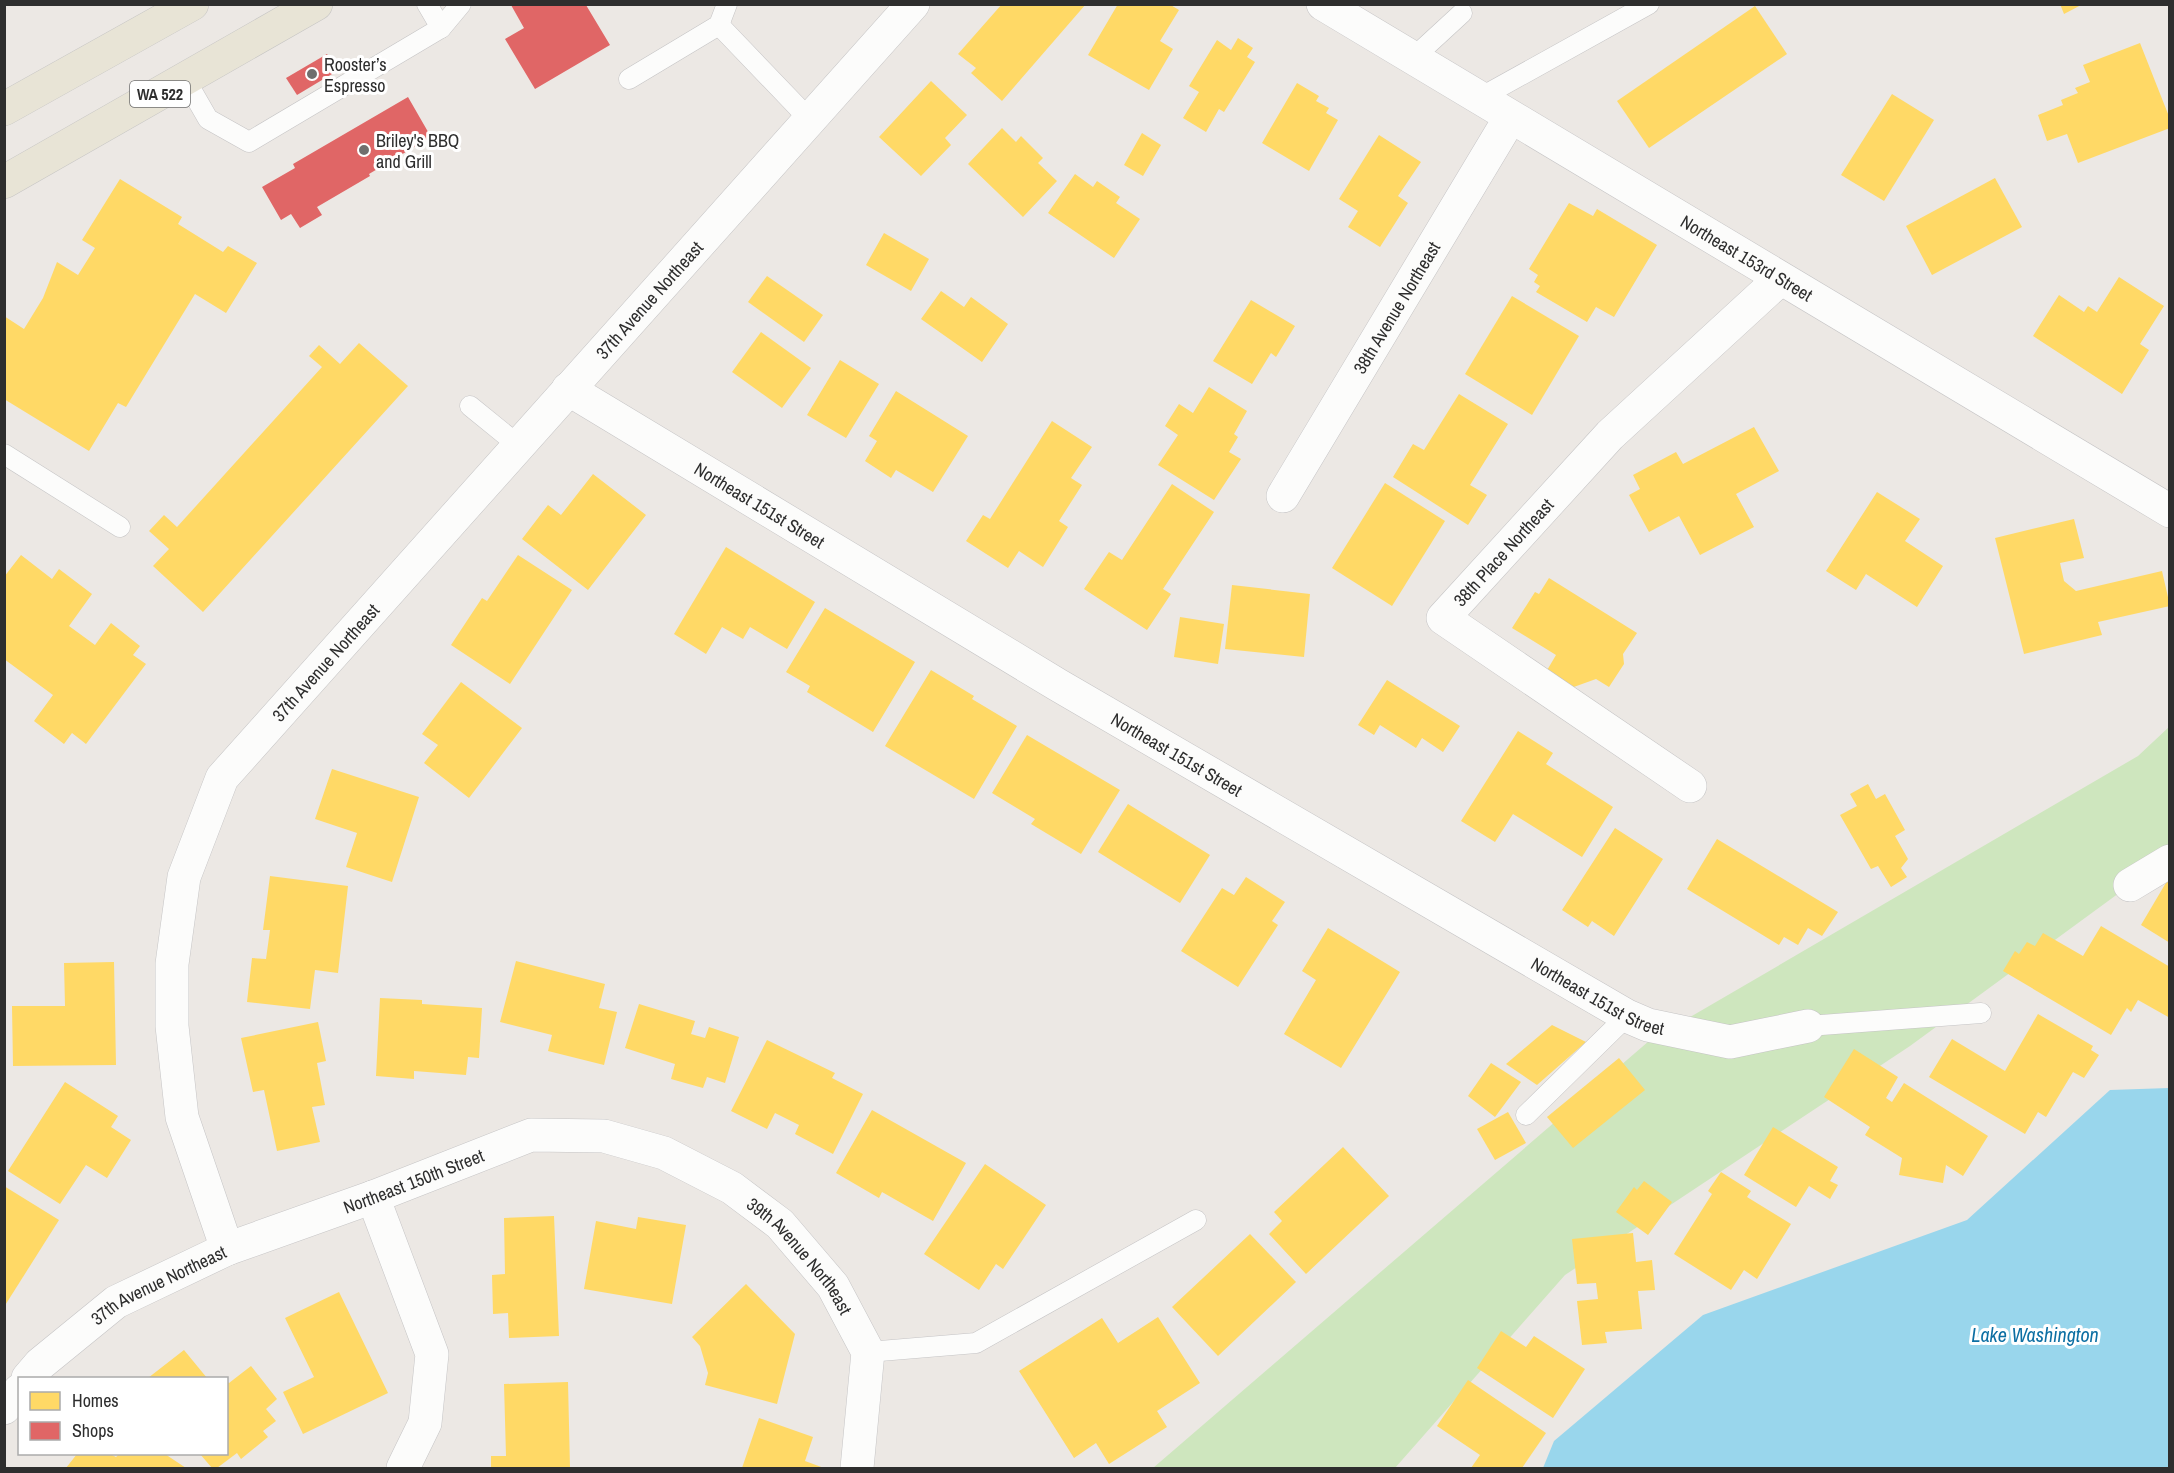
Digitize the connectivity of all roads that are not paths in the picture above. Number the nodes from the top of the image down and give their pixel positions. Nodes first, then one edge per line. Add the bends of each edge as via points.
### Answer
1 (316, 4) edge
2 (427, 4) edge
3 (461, 4) edge
4 (727, 4) edge
5 (914, 4) edge
6 (1323, 4) edge
7 (1649, 4) edge
8 (176, 8) edge
9 (1462, 13) dead end
10 (719, 25) junction
11 (441, 28) junction
12 (1412, 58) junction
13 (185, 79) junction
14 (629, 79) dead end
15 (1478, 99) junction
16 (4, 109) edge
17 (1510, 118) junction
18 (810, 120) junction
19 (4, 182) edge
20 (1780, 279) junction
21 (568, 389) junction
22 (470, 406) dead end
23 (518, 445) junction
24 (4, 454) edge
25 (1283, 496) dead end
26 (2169, 511) edge
27 (120, 527) dead end
28 (1690, 786) dead end
29 (2169, 861) edge
30 (2130, 885) dead end
31 (1981, 1013) dead end
32 (1627, 1016) junction
33 (1808, 1026) joint
34 (1526, 1115) dead end
35 (604, 1136) joint
36 (373, 1197) junction
37 (1196, 1220) dead end
38 (227, 1249) junction
39 (868, 1352) junction
40 (29, 1377) edge
41 (18, 1392) edge
42 (4, 1408) edge
43 (403, 1468) edge
44 (857, 1468) edge

1 - 13 main road, WA 522
2 - 11 lane
3 - 11 lane
4 - 10 lane
5 - 18 street, 37th Avenue Northeast
6 - 12 street, Northeast 153rd Street
7 - 15 lane
8 - 16 main road
9 - 12 lane
10 - 14 lane
10 - 18 lane
11 - 13 lane via 249,141 208,119
12 - 15 street, Northeast 153rd Street
13 - 19 main road, WA 522
15 - 17 street, Northeast 153rd Street
17 - 20 street, Northeast 153rd Street
17 - 25 street, 38th Avenue Northeast
18 - 21 street, 37th Avenue Northeast
20 - 26 street, Northeast 153rd Street
20 - 28 street, 38th Place Northeast via 1610,435 1443,618
21 - 23 street, 37th Avenue Northeast
21 - 32 street, Northeast 151st Street via 1047,679
22 - 23 lane
23 - 38 street, 37th Avenue Northeast via 222,777 184,877 171,964 172,1026 182,1116
24 - 27 lane
29 - 30 street
31 - 33 lane
32 - 33 street, Northeast 151st Street via 1648,1025 1730,1042
32 - 34 lane
35 - 36 street, Northeast 150th Street via 531,1135
35 - 39 street, 39th Avenue Northeast via 664,1154 732,1188 780,1224 833,1286
36 - 38 street, Northeast 150th Street
36 - 43 street via 432,1354 425,1424
37 - 39 lane via 976,1343
38 - 40 street, 37th Avenue Northeast via 116,1302
39 - 44 street
41 - 42 street

